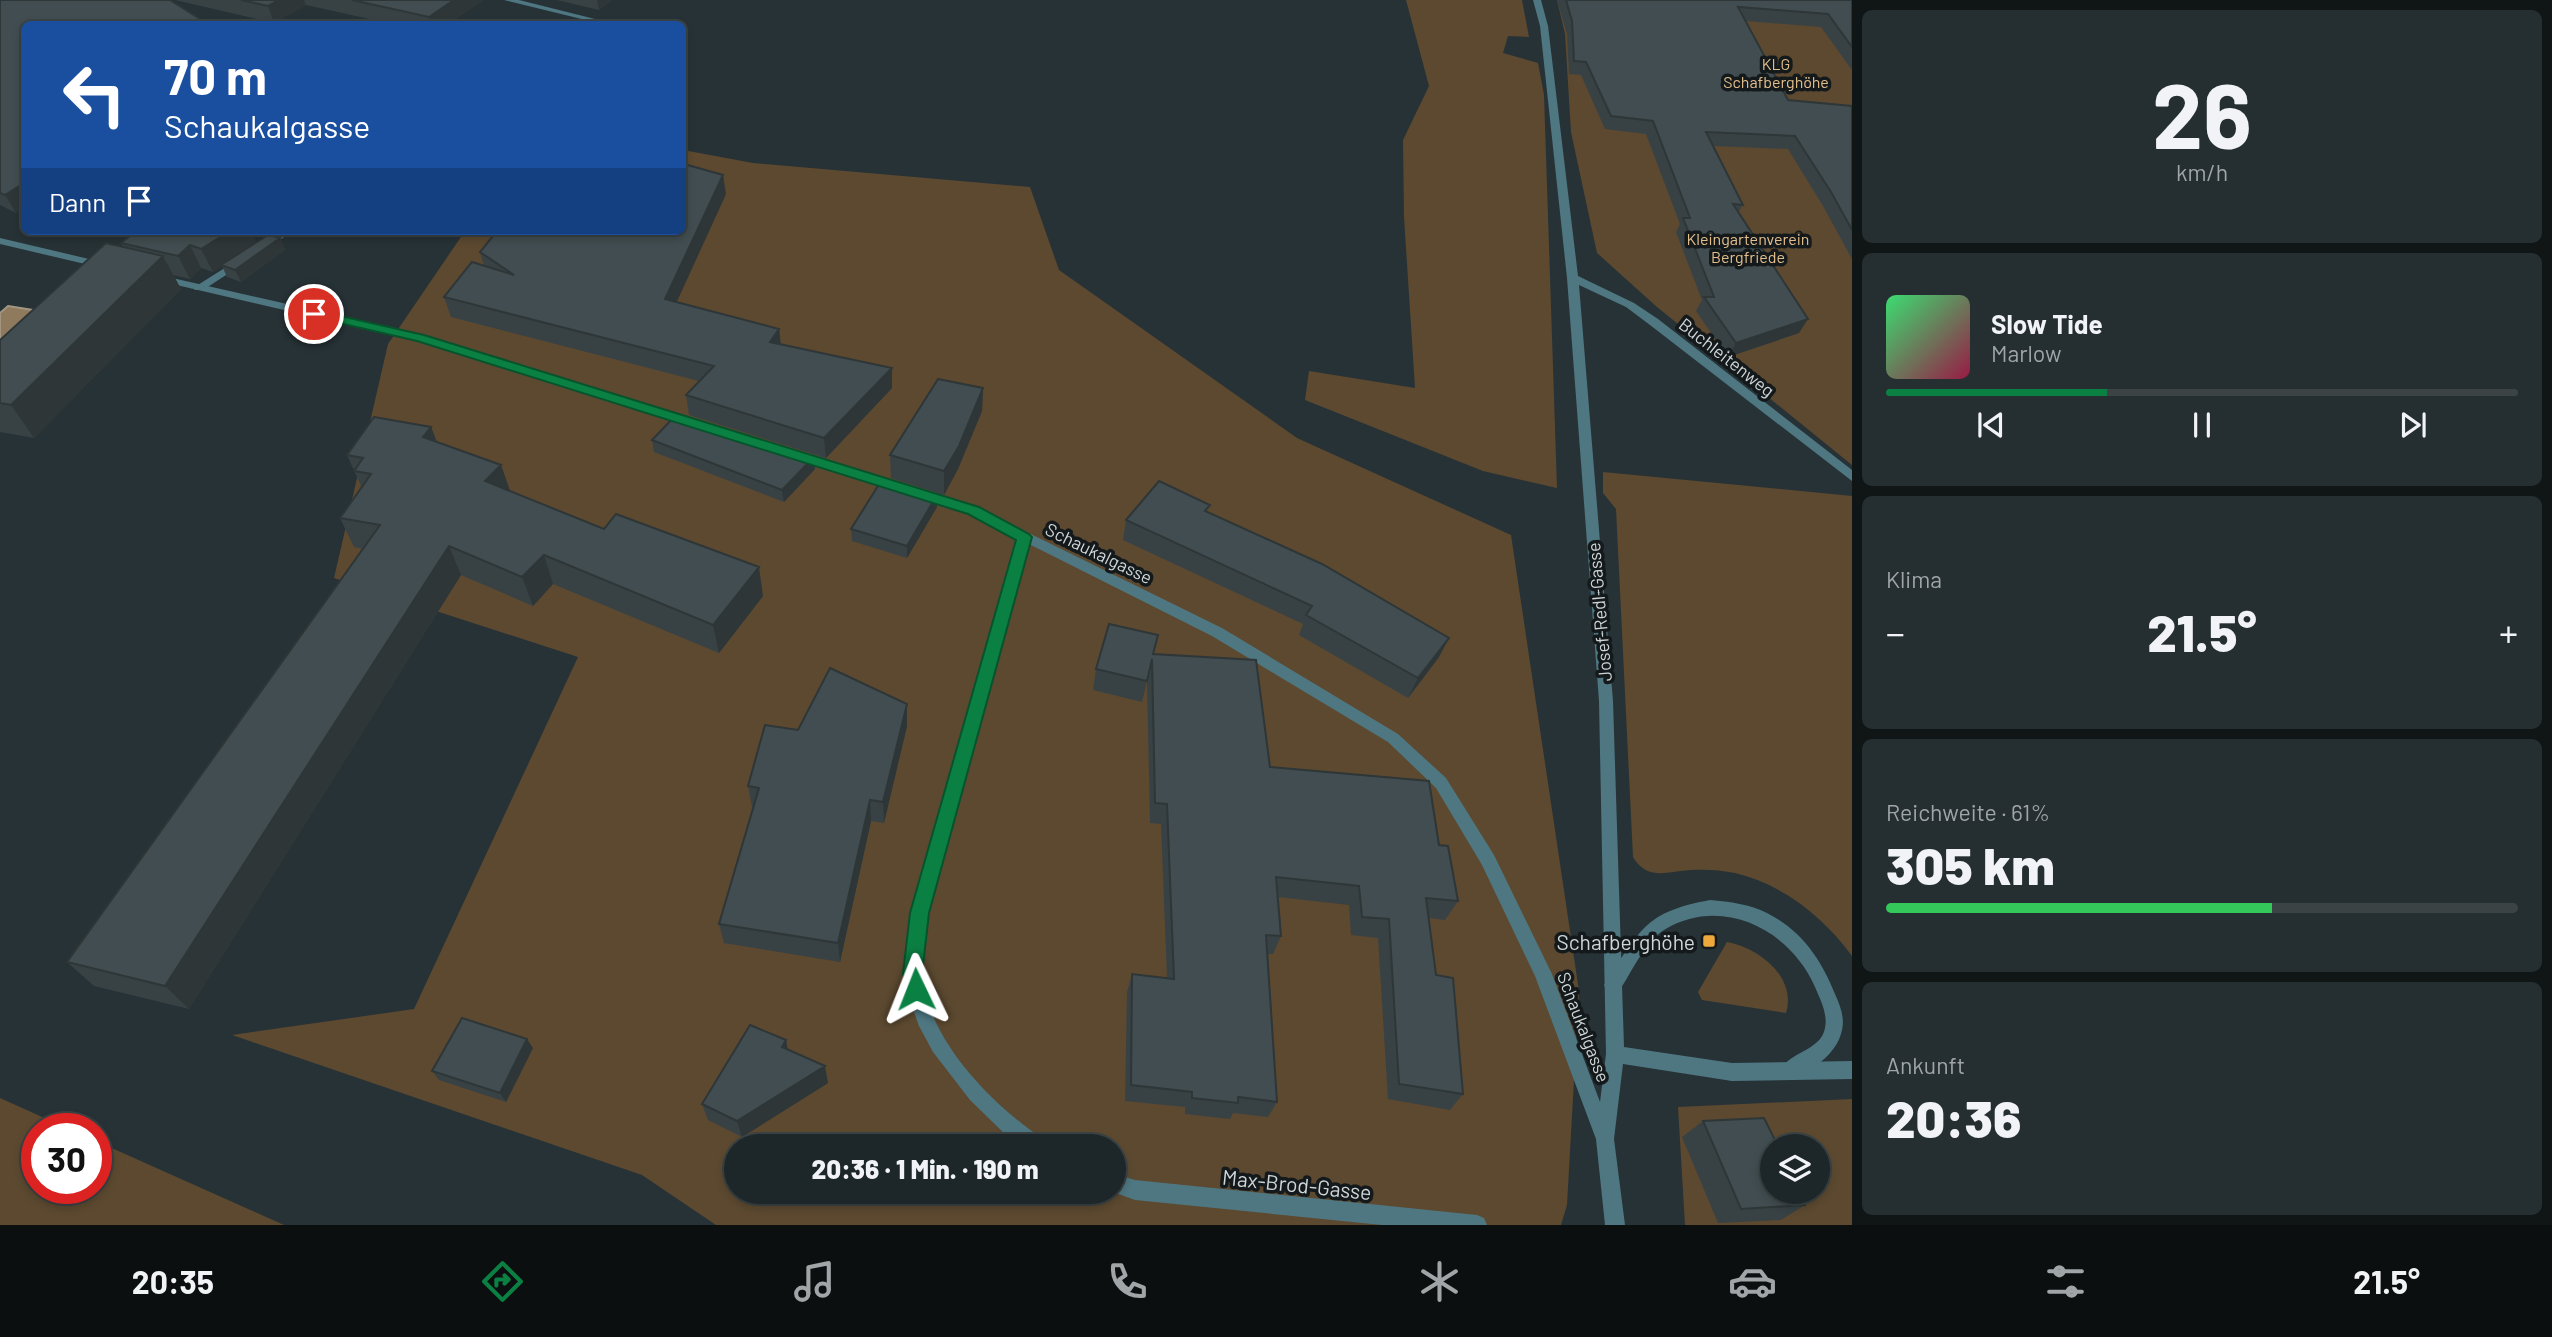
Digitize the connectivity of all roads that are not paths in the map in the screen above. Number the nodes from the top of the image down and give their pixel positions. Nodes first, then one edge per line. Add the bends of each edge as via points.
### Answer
1 (508, 0) edge
2 (1537, 0) edge
3 (598, 21) edge
4 (282, 235) edge
5 (0, 241) edge
6 (109, 267) edge
7 (148, 276) edge
8 (1573, 278) junction
9 (199, 288) junction
10 (710, 428) edge
11 (776, 449) edge
12 (1852, 477) edge
13 (1024, 537) junction
14 (1613, 985) junction
15 (1615, 1054) junction
16 (1852, 1070) edge
17 (1788, 1072) junction
18 (1016, 1134) edge
19 (1605, 1139) junction
20 (1126, 1187) edge
21 (1476, 1225) edge
22 (1615, 1225) edge

1 - 3 street
2 - 8 street, Josef-Redl-Gasse
4 - 9 street
5 - 6 street
7 - 9 street
8 - 12 street, Buchleitenweg via 1654,322
8 - 14 street, Josef-Redl-Gasse via 1606,701
9 - 10 street via 420,338
11 - 13 street, Schaukalgasse via 973,511
13 - 18 street via 920,913 913,974 920,1004 943,1051 976,1097
13 - 19 street, Schaukalgasse via 1217,632 1306,684 1393,738 1441,783 1488,860 1544,974
14 - 15 street, Josef-Redl-Gasse
14 - 17 street via 1656,926 1690,911 1708,906 1750,913 1783,929 1809,957 1836,1018 1831,1037 1819,1052
15 - 17 street via 1732,1072
15 - 19 street, Josef-Redl-Gasse
16 - 17 street
19 - 22 street, Josef-Redl-Gasse
20 - 21 street, Max-Brod-Gasse

